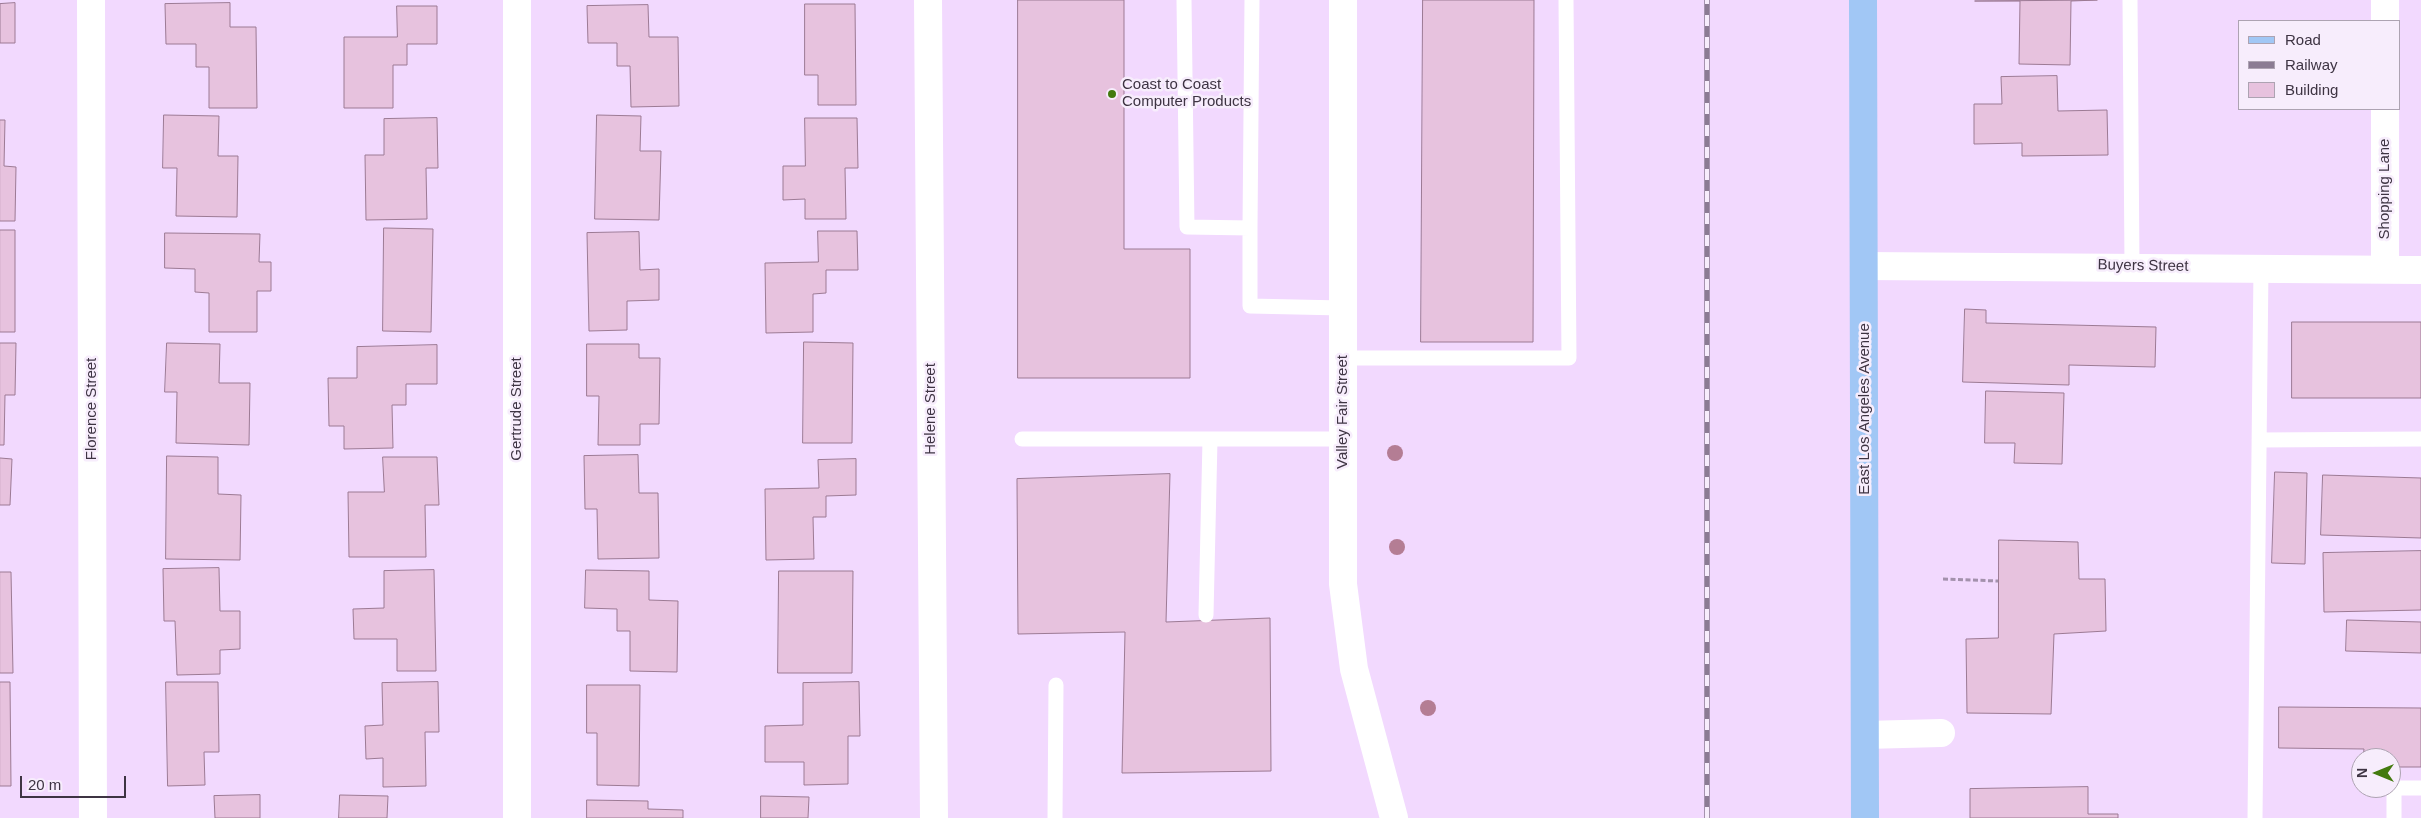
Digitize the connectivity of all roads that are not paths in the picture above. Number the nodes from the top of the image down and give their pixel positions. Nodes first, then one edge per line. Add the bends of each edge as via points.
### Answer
1 (91, 0) edge
2 (517, 0) edge
3 (928, 0) edge
4 (1184, 0) edge
5 (1252, 0) edge
6 (1342, 0) edge
7 (1566, 0) edge
8 (1863, 0) edge
9 (2130, 0) edge
10 (2386, 0) edge
11 (2386, 20) edge
12 (2386, 110) edge
13 (1250, 228) junction
14 (1864, 266) junction
15 (2132, 266) junction
16 (2261, 268) junction
17 (2386, 269) junction
18 (2421, 270) edge
19 (1342, 308) junction
20 (1343, 358) junction
21 (1022, 439) dead end
22 (1342, 439) junction
23 (2421, 439) edge
24 (1210, 440) junction
25 (2259, 440) junction
26 (1206, 615) dead end
27 (1056, 685) dead end
28 (1941, 733) dead end
29 (1865, 735) junction
30 (2421, 788) edge
31 (93, 818) edge
32 (516, 818) edge
33 (934, 818) edge
34 (1055, 818) edge
35 (1394, 818) edge
36 (1865, 818) edge
37 (2256, 818) edge
38 (2394, 818) edge

1 - 31 street, Florence Street
2 - 32 street, Gertrude Street
3 - 33 street, Helene Street
4 - 13 lane via 1187,227
5 - 13 lane
6 - 19 street, Valley Fair Street
7 - 20 lane via 1569,358
8 - 14 main road, East Los Angeles Avenue
9 - 15 lane
10 - 11 street
12 - 17 street, Shopping Lane
13 - 19 lane via 1250,306
14 - 15 street, Buyers Street
14 - 29 main road, East Los Angeles Avenue
15 - 16 street, Buyers Street
16 - 17 street, Buyers Street
16 - 25 lane
17 - 18 street, Buyers Street
19 - 20 street, Valley Fair Street
20 - 22 street, Valley Fair Street
21 - 24 lane
22 - 24 lane
22 - 35 street, Valley Fair Street via 1343,584 1354,669
23 - 25 lane
24 - 26 lane
25 - 37 lane
27 - 34 lane
28 - 29 street
29 - 36 main road, East Los Angeles Avenue
30 - 38 lane via 2394,788

